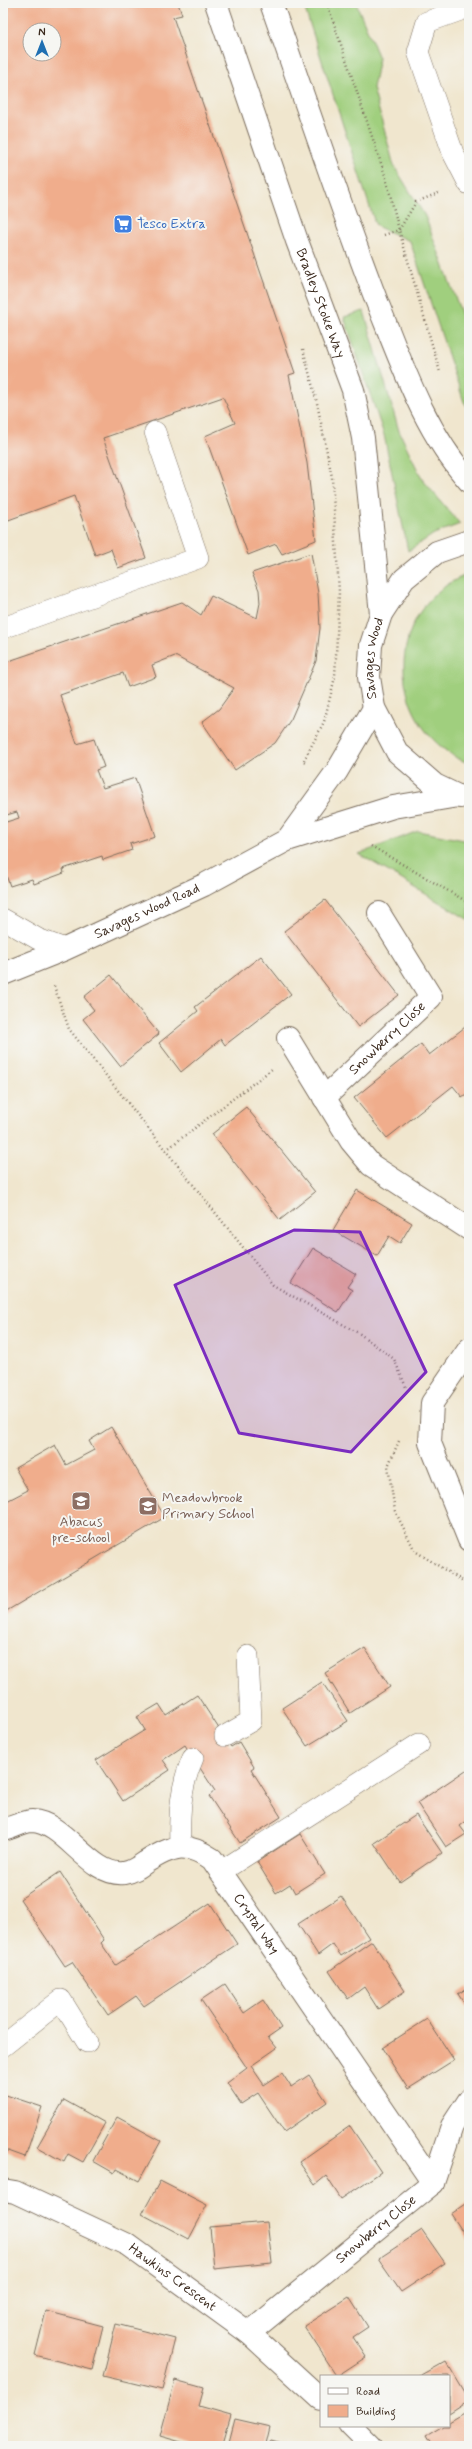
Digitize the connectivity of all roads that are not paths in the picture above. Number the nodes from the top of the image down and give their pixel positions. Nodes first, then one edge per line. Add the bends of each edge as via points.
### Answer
1 (216, 3) edge
2 (272, 3) edge
3 (469, 7) edge
4 (469, 183) edge
5 (155, 432) dead end
6 (469, 481) edge
7 (469, 541) edge
8 (381, 614) junction
9 (3, 628) edge
10 (374, 708) junction
11 (463, 798) edge
12 (287, 840) junction
13 (379, 913) dead end
14 (3, 919) edge
15 (65, 949) junction
16 (3, 974) edge
17 (292, 1044) road end
18 (324, 1098) junction
19 (469, 1230) edge
20 (469, 1348) edge
21 (469, 1540) edge
22 (248, 1656) dead end
23 (225, 1736) dead end
24 (419, 1744) dead end
25 (193, 1758) dead end
26 (3, 1830) edge
27 (180, 1846) junction
28 (220, 1872) junction
29 (87, 2042) dead end
30 (3, 2046) edge
31 (469, 2100) edge
32 (433, 2184) junction
33 (3, 2190) edge
34 (249, 2333) junction
35 (320, 2398) edge
36 (352, 2427) edge
37 (371, 2446) edge

1 - 8 street, Bradley Stoke Way via 297,241 353,390 363,438
2 - 6 street via 355,244 413,393 452,459
3 - 4 lane via 427,22 418,52 453,153
5 - 9 lane via 198,558
7 - 8 street, Savages Wood via 438,552 404,579
8 - 10 street, Savages Wood via 371,645 369,677
10 - 11 street, Savages Wood via 397,752 434,786
10 - 12 street, Savages Wood Road via 337,771
11 - 12 street, Savages Wood Road via 393,808
12 - 15 street, Savages Wood Road via 204,885
13 - 18 street, Snowberry Close via 431,997
14 - 15 lane via 38,940
15 - 16 street, Savages Wood Road
17 - 18 street
18 - 19 street via 351,1141 372,1166
20 - 21 street via 432,1403 430,1443
22 - 23 lane via 251,1721
24 - 28 lane
25 - 27 lane via 185,1774 181,1802
26 - 27 street via 32,1821 49,1826 101,1866 112,1872 123,1873 132,1871 163,1852
27 - 28 street, Crystal Way via 198,1850 212,1859
28 - 32 street, Crystal Way
29 - 30 lane via 61,2000
31 - 32 street via 452,2126
32 - 34 street, Snowberry Close
33 - 34 street, Hawkins Crescent via 15,2192 128,2245
34 - 35 street, Hawkins Crescent
36 - 37 street

